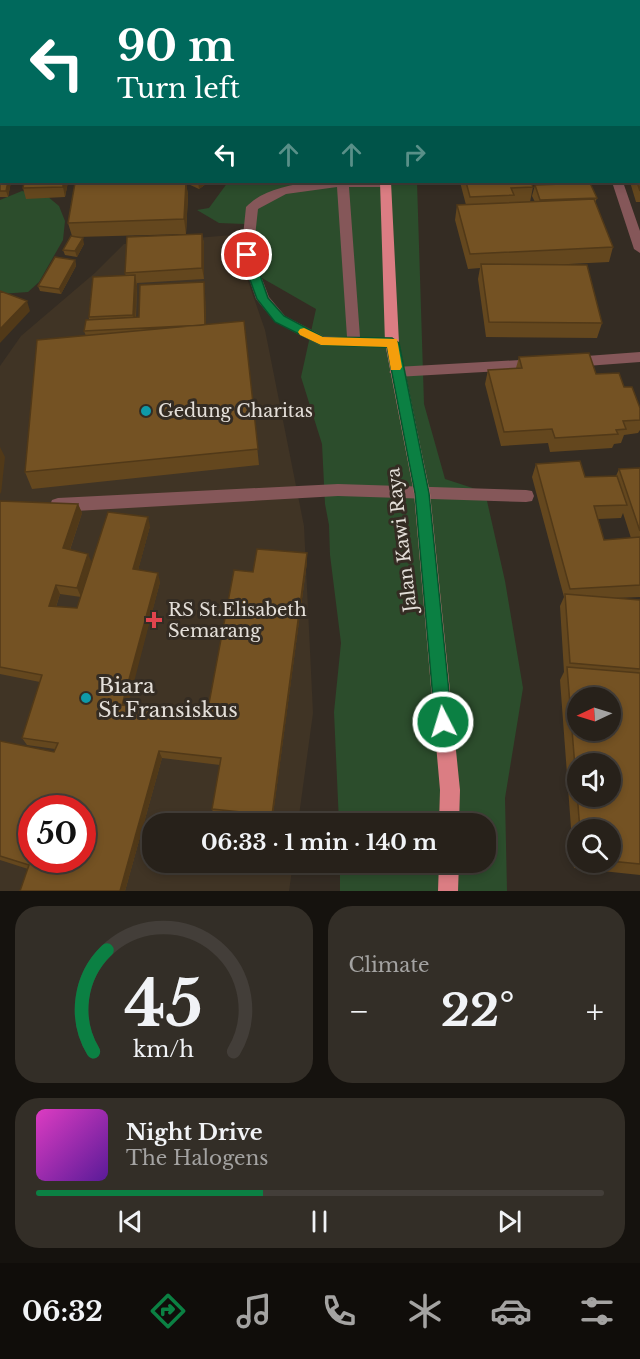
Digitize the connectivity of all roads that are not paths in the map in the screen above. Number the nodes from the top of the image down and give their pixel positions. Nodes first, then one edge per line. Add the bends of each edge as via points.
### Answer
1 (364, 183) edge
2 (385, 183) edge
3 (617, 183) edge
4 (343, 184) junction
5 (640, 249) edge
6 (354, 342) junction
7 (392, 343) junction
8 (640, 357) edge
9 (396, 372) junction
10 (422, 493) junction
11 (526, 496) dead end
12 (45, 506) edge
13 (449, 813) edge
14 (449, 873) edge
15 (448, 891) edge

1 - 4 street
2 - 7 main road, Jalan Kawi Raya
3 - 5 street
4 - 6 street
4 - 6 street via 310,185 264,197 252,207 247,255 263,299 280,319 321,341
6 - 7 street
7 - 9 main road, Jalan Kawi Raya
8 - 9 street
9 - 10 main road, Jalan Kawi Raya
10 - 11 street
10 - 12 street via 338,490
10 - 13 main road, Jalan Kawi Raya
14 - 15 main road

